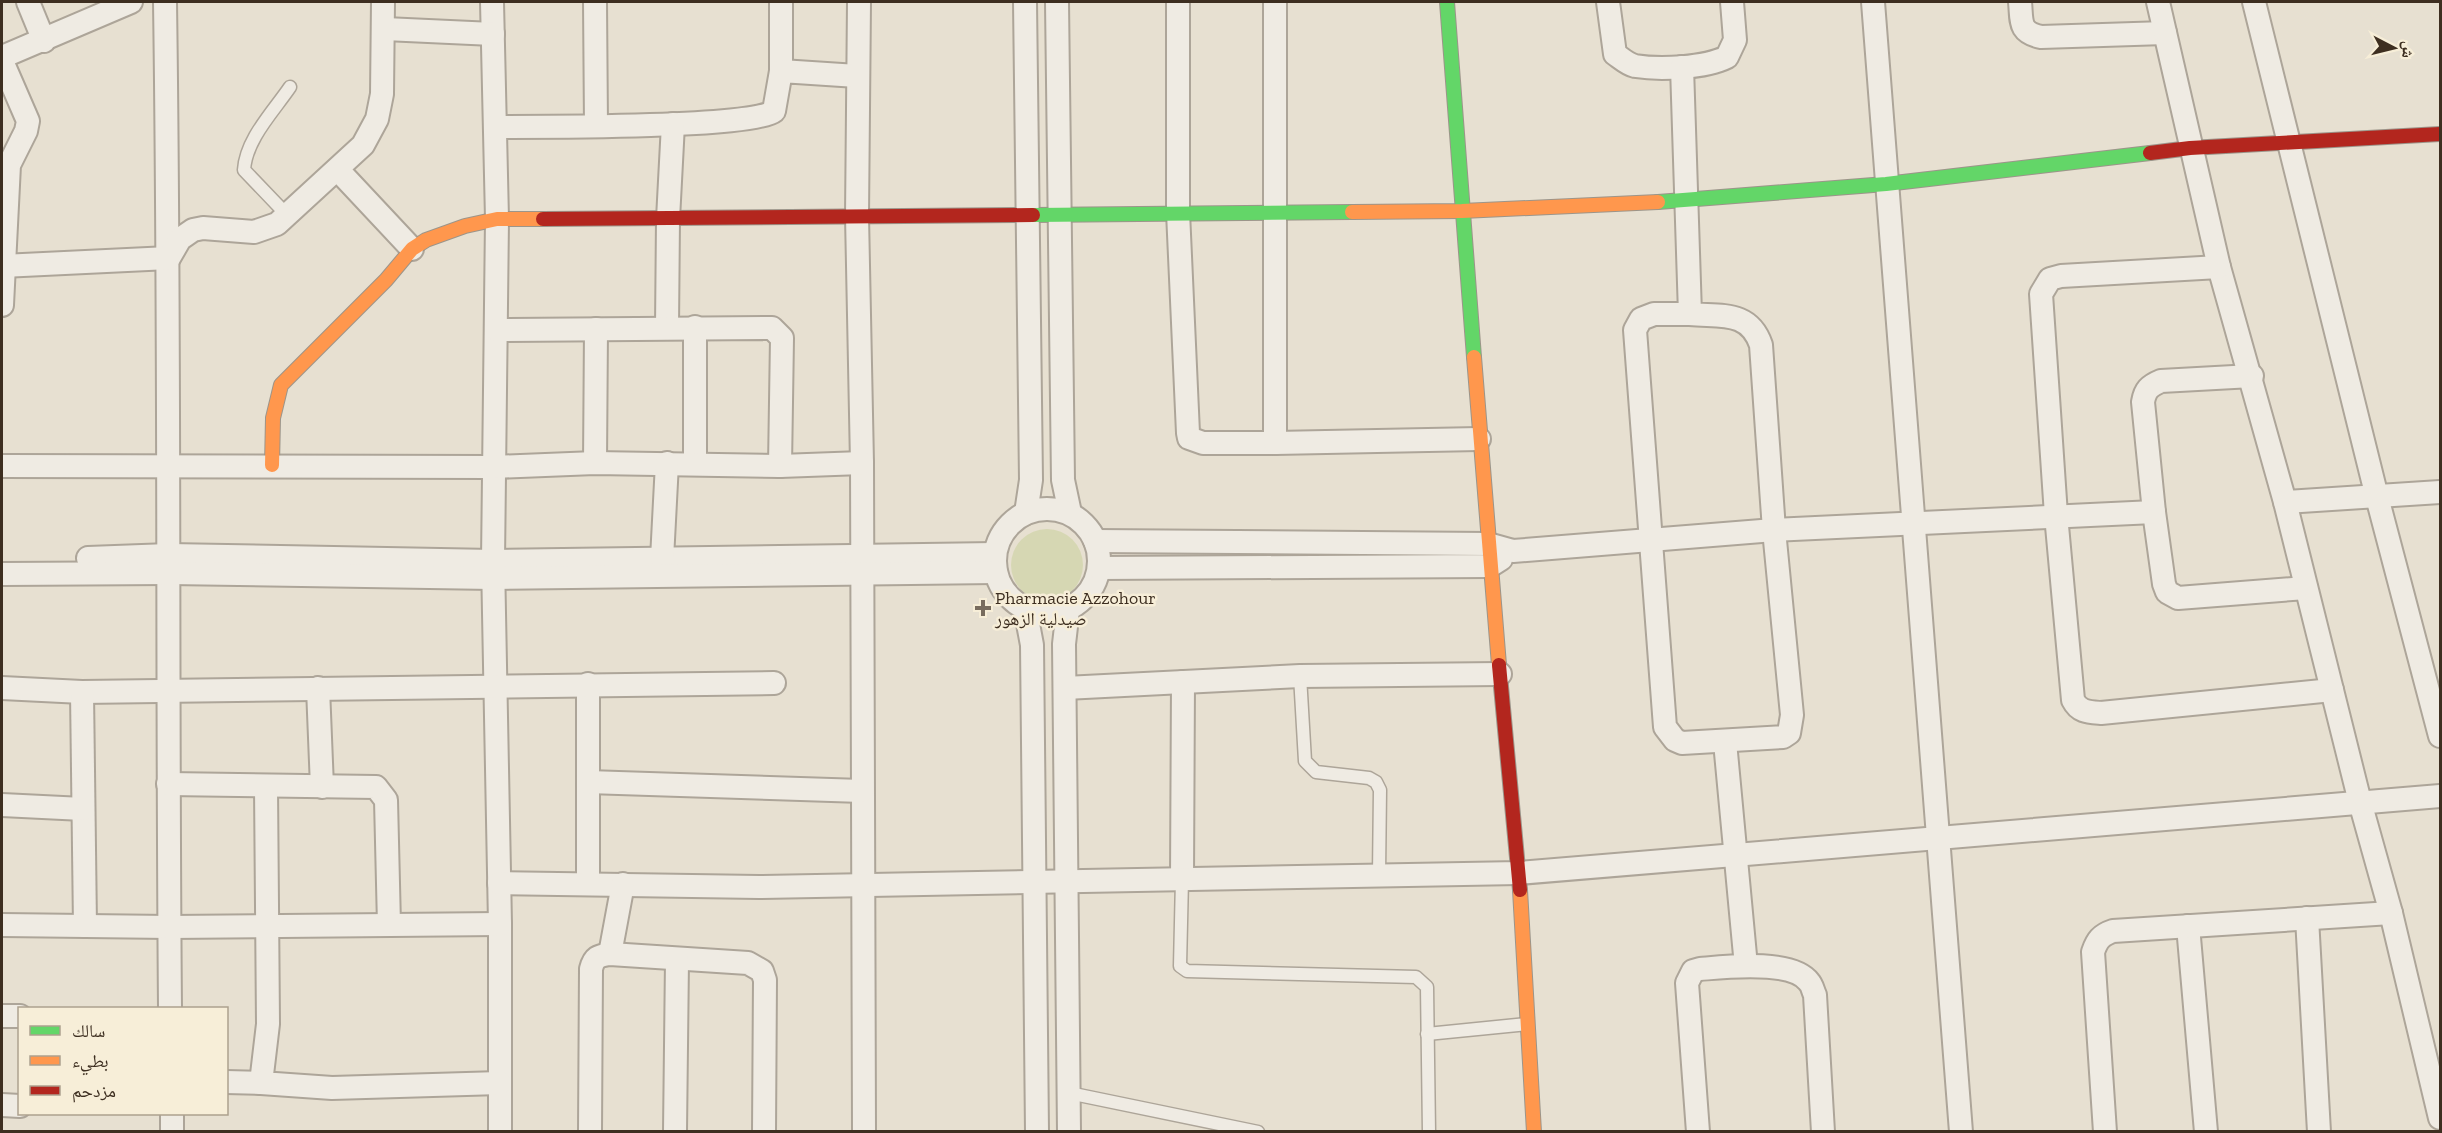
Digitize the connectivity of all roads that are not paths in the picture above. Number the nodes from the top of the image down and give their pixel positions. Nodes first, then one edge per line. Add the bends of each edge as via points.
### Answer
1 (28, 2) edge
2 (131, 2) edge
3 (165, 2) edge
4 (383, 2) edge
5 (492, 2) edge
6 (596, 2) edge
7 (781, 2) edge
8 (859, 2) edge
9 (1024, 2) edge
10 (1058, 2) edge
11 (1178, 2) edge
12 (1275, 2) edge
13 (1447, 2) edge
14 (1608, 2) edge
15 (1732, 2) edge
16 (1873, 2) edge
17 (2020, 2) edge
18 (2158, 2) edge
19 (2254, 2) edge
20 (385, 29) junction
21 (2165, 33) junction
22 (493, 34) junction
23 (44, 40) junction
24 (2, 59) edge
25 (1682, 67) junction
26 (781, 71) junction
27 (857, 76) junction
28 (290, 87) dead end
29 (673, 123) junction
30 (596, 126) junction
31 (495, 127) junction
32 (2440, 134) edge
33 (2289, 141) junction
34 (2190, 148) junction
35 (338, 170) junction
36 (1886, 184) junction
37 (1684, 201) junction
38 (1462, 211) junction
39 (1178, 212) junction
40 (1027, 214) junction
41 (1060, 214) junction
42 (1274, 214) junction
43 (288, 216) junction
44 (857, 216) junction
45 (496, 219) junction
46 (668, 219) junction
47 (412, 249) junction
48 (169, 258) junction
49 (2, 266) edge
50 (2219, 267) junction
51 (2, 304) edge
52 (1690, 314) junction
53 (695, 327) junction
54 (668, 328) junction
55 (596, 329) junction
56 (497, 330) junction
57 (2252, 376) junction
58 (1479, 439) junction
59 (1275, 443) junction
60 (595, 463) junction
61 (667, 463) junction
62 (695, 463) junction
63 (862, 463) junction
64 (166, 464) junction
65 (272, 465) junction
66 (2, 466) edge
67 (780, 466) junction
68 (494, 467) junction
69 (2440, 492) edge
70 (2377, 497) junction
71 (2285, 502) junction
72 (2154, 512) junction
73 (1026, 513) junction
74 (1070, 513) junction
75 (2056, 515) junction
76 (1912, 522) junction
77 (1774, 530) junction
78 (1650, 540) junction
79 (1095, 541) junction
80 (1489, 555) junction
81 (662, 559) junction
82 (2, 561) edge
83 (995, 563) junction
84 (169, 564) junction
85 (861, 565) junction
86 (1099, 568) junction
87 (493, 570) junction
88 (2, 574) edge
89 (2306, 588) junction
90 (1025, 608) junction
91 (1068, 609) junction
92 (1500, 674) junction
93 (1300, 676) junction
94 (774, 682) dead end
95 (1183, 682) junction
96 (588, 684) junction
97 (494, 685) junction
98 (2, 688) edge
99 (318, 688) junction
100 (1065, 688) junction
101 (2332, 690) junction
102 (82, 692) junction
103 (169, 692) junction
104 (2440, 736) edge
105 (1725, 742) junction
106 (588, 782) junction
107 (168, 784) junction
108 (266, 787) junction
109 (322, 787) junction
110 (862, 791) junction
111 (2440, 796) edge
112 (2360, 802) junction
113 (2, 805) edge
114 (83, 809) junction
115 (1938, 839) junction
116 (1734, 854) junction
117 (1519, 873) junction
118 (1379, 874) junction
119 (1182, 879) junction
120 (1067, 880) junction
121 (1036, 881) junction
122 (499, 883) junction
123 (588, 883) junction
124 (623, 884) junction
125 (861, 886) junction
126 (2391, 913) junction
127 (2307, 918) junction
128 (500, 924) junction
129 (2, 925) edge
130 (389, 925) junction
131 (85, 926) junction
132 (266, 926) junction
133 (2188, 926) junction
134 (170, 927) junction
135 (610, 954) junction
136 (676, 960) junction
137 (1746, 966) junction
138 (170, 1007) edge
139 (2, 1016) edge
140 (18, 1016) edge
141 (1528, 1024) junction
142 (1427, 1034) junction
143 (228, 1082) edge
144 (261, 1083) junction
145 (500, 1083) junction
146 (1069, 1093) junction
147 (2, 1106) edge
148 (18, 1106) edge
149 (172, 1115) edge
150 (2440, 1118) edge
151 (172, 1131) edge
152 (500, 1131) edge
153 (590, 1131) edge
154 (675, 1131) edge
155 (764, 1131) edge
156 (864, 1131) edge
157 (1037, 1131) edge
158 (1069, 1131) edge
159 (1258, 1131) edge
160 (1429, 1131) edge
161 (1534, 1131) edge
162 (1698, 1131) edge
163 (1823, 1131) edge
164 (1961, 1131) edge
165 (2104, 1131) edge
166 (2206, 1131) edge
167 (2319, 1131) edge

1 - 23 street
2 - 23 street
3 - 48 street
4 - 20 street
5 - 22 street
6 - 30 street
7 - 26 street
8 - 27 street
9 - 40 street
10 - 41 street
11 - 39 street
12 - 42 street
13 - 38 street
14 - 25 street via 1615,54 1634,66
15 - 25 street via 1735,40 1727,57
16 - 36 street
17 - 21 street via 2022,24 2031,34
18 - 21 street
19 - 33 street
20 - 22 street
20 - 35 street via 377,119 363,145
21 - 34 street
22 - 31 street
23 - 24 street
24 - 49 street via 28,121 9,165
25 - 37 street
26 - 27 street
26 - 29 street via 777,101 769,116
27 - 44 street
28 - 43 lane via 251,143 244,170
29 - 30 street
29 - 46 street
30 - 31 street
31 - 45 street
32 - 33 street
33 - 34 street
33 - 70 street
34 - 36 street
34 - 50 street
35 - 43 street
35 - 47 street
36 - 37 street
36 - 76 street
37 - 38 street
37 - 52 street
38 - 42 street
38 - 58 street
39 - 41 street
39 - 42 street
39 - 59 street via 1189,438 1203,443
40 - 41 street
40 - 44 street
40 - 73 street via 1031,480
41 - 74 street via 1063,480
42 - 59 street
43 - 48 street via 254,232 193,230 180,239
44 - 46 street
44 - 63 street
45 - 46 street
45 - 47 street via 465,226
45 - 56 street
46 - 54 street
47 - 65 street via 386,280 282,382 275,401
48 - 49 street
48 - 64 street
49 - 51 street
50 - 57 street
50 - 75 street via 2061,276 2045,284 2041,294
52 - 77 street via 1741,318 1756,331 1761,345
52 - 78 street via 1653,314 1641,319 1635,330
53 - 54 street
53 - 62 street
53 - 67 street via 765,326 782,338
54 - 55 street
55 - 56 street
55 - 60 street
56 - 68 street
57 - 71 street
57 - 72 street via 2161,381 2150,385 2143,402
58 - 59 street
58 - 80 street
60 - 61 street
60 - 68 street
61 - 62 street
61 - 81 street
62 - 67 street
63 - 67 street
63 - 85 street
64 - 65 street
64 - 66 street
64 - 84 street
65 - 68 street
68 - 87 street
69 - 70 street
70 - 71 street
70 - 104 street
71 - 89 street
72 - 75 street
72 - 89 street via 2164,584 2172,596
73 - 74 street via 1056,509
73 - 83 street via 1006,530
74 - 79 street via 1081,520
75 - 76 street
75 - 101 street via 2073,700 2077,707 2101,713
76 - 77 street
76 - 115 street
77 - 78 street
77 - 105 street via 1792,725 1783,737
78 - 80 street
78 - 105 street via 1665,727 1682,743
79 - 80 street
79 - 86 street
80 - 86 street
80 - 92 street
81 - 85 street
81 - 87 street
82 - 84 street
83 - 85 street
83 - 90 street via 1001,587 1011,600
84 - 87 street
84 - 88 street
84 - 103 street
85 - 87 street
85 - 110 street
86 - 91 street via 1083,600
87 - 97 street
89 - 101 street
90 - 91 street via 1039,613
90 - 121 street via 1032,645
91 - 100 street
92 - 93 street
92 - 117 street
93 - 95 street
93 - 118 lane via 1305,760 1309,767 1316,772 1369,778 1380,790
94 - 96 street
95 - 100 street
95 - 119 street
96 - 97 street
96 - 106 street
97 - 99 street
97 - 122 street
98 - 102 street
99 - 103 street
99 - 109 street
100 - 120 street
101 - 112 street
102 - 103 street
102 - 114 street
103 - 107 street
105 - 116 street
106 - 110 street
106 - 123 street
107 - 108 street
107 - 134 street
108 - 109 street
108 - 132 street
109 - 130 street via 368,785 383,793
110 - 125 street
111 - 112 street
112 - 115 street
112 - 126 street
113 - 114 street
114 - 131 street
115 - 116 street
115 - 164 street
116 - 117 street
116 - 137 street
117 - 118 street
117 - 141 street
118 - 119 street
119 - 120 street
119 - 142 lane via 1180,966 1187,971 1416,977 1426,987
120 - 121 street
120 - 146 street
121 - 125 street
121 - 157 street
122 - 123 street
122 - 128 street
123 - 124 street
124 - 125 street
124 - 135 street
125 - 156 street
126 - 127 street
126 - 150 street
127 - 133 street
127 - 167 street
128 - 130 street
128 - 145 street
129 - 131 street
130 - 132 street
131 - 134 street
132 - 134 street
132 - 144 street via 268,1024
133 - 165 street via 2113,931 2097,940 2093,952
133 - 166 street
134 - 138 street
135 - 136 street
135 - 153 street via 599,956 591,969
136 - 154 street
136 - 155 street via 748,963 762,971
137 - 162 street via 1693,971 1688,983
137 - 163 street via 1791,970 1809,981 1815,995
139 - 140 street
141 - 142 lane
141 - 161 street
142 - 160 lane
143 - 144 street
144 - 145 street via 332,1088
145 - 152 street
146 - 158 street
146 - 159 lane
147 - 148 street
149 - 151 street

